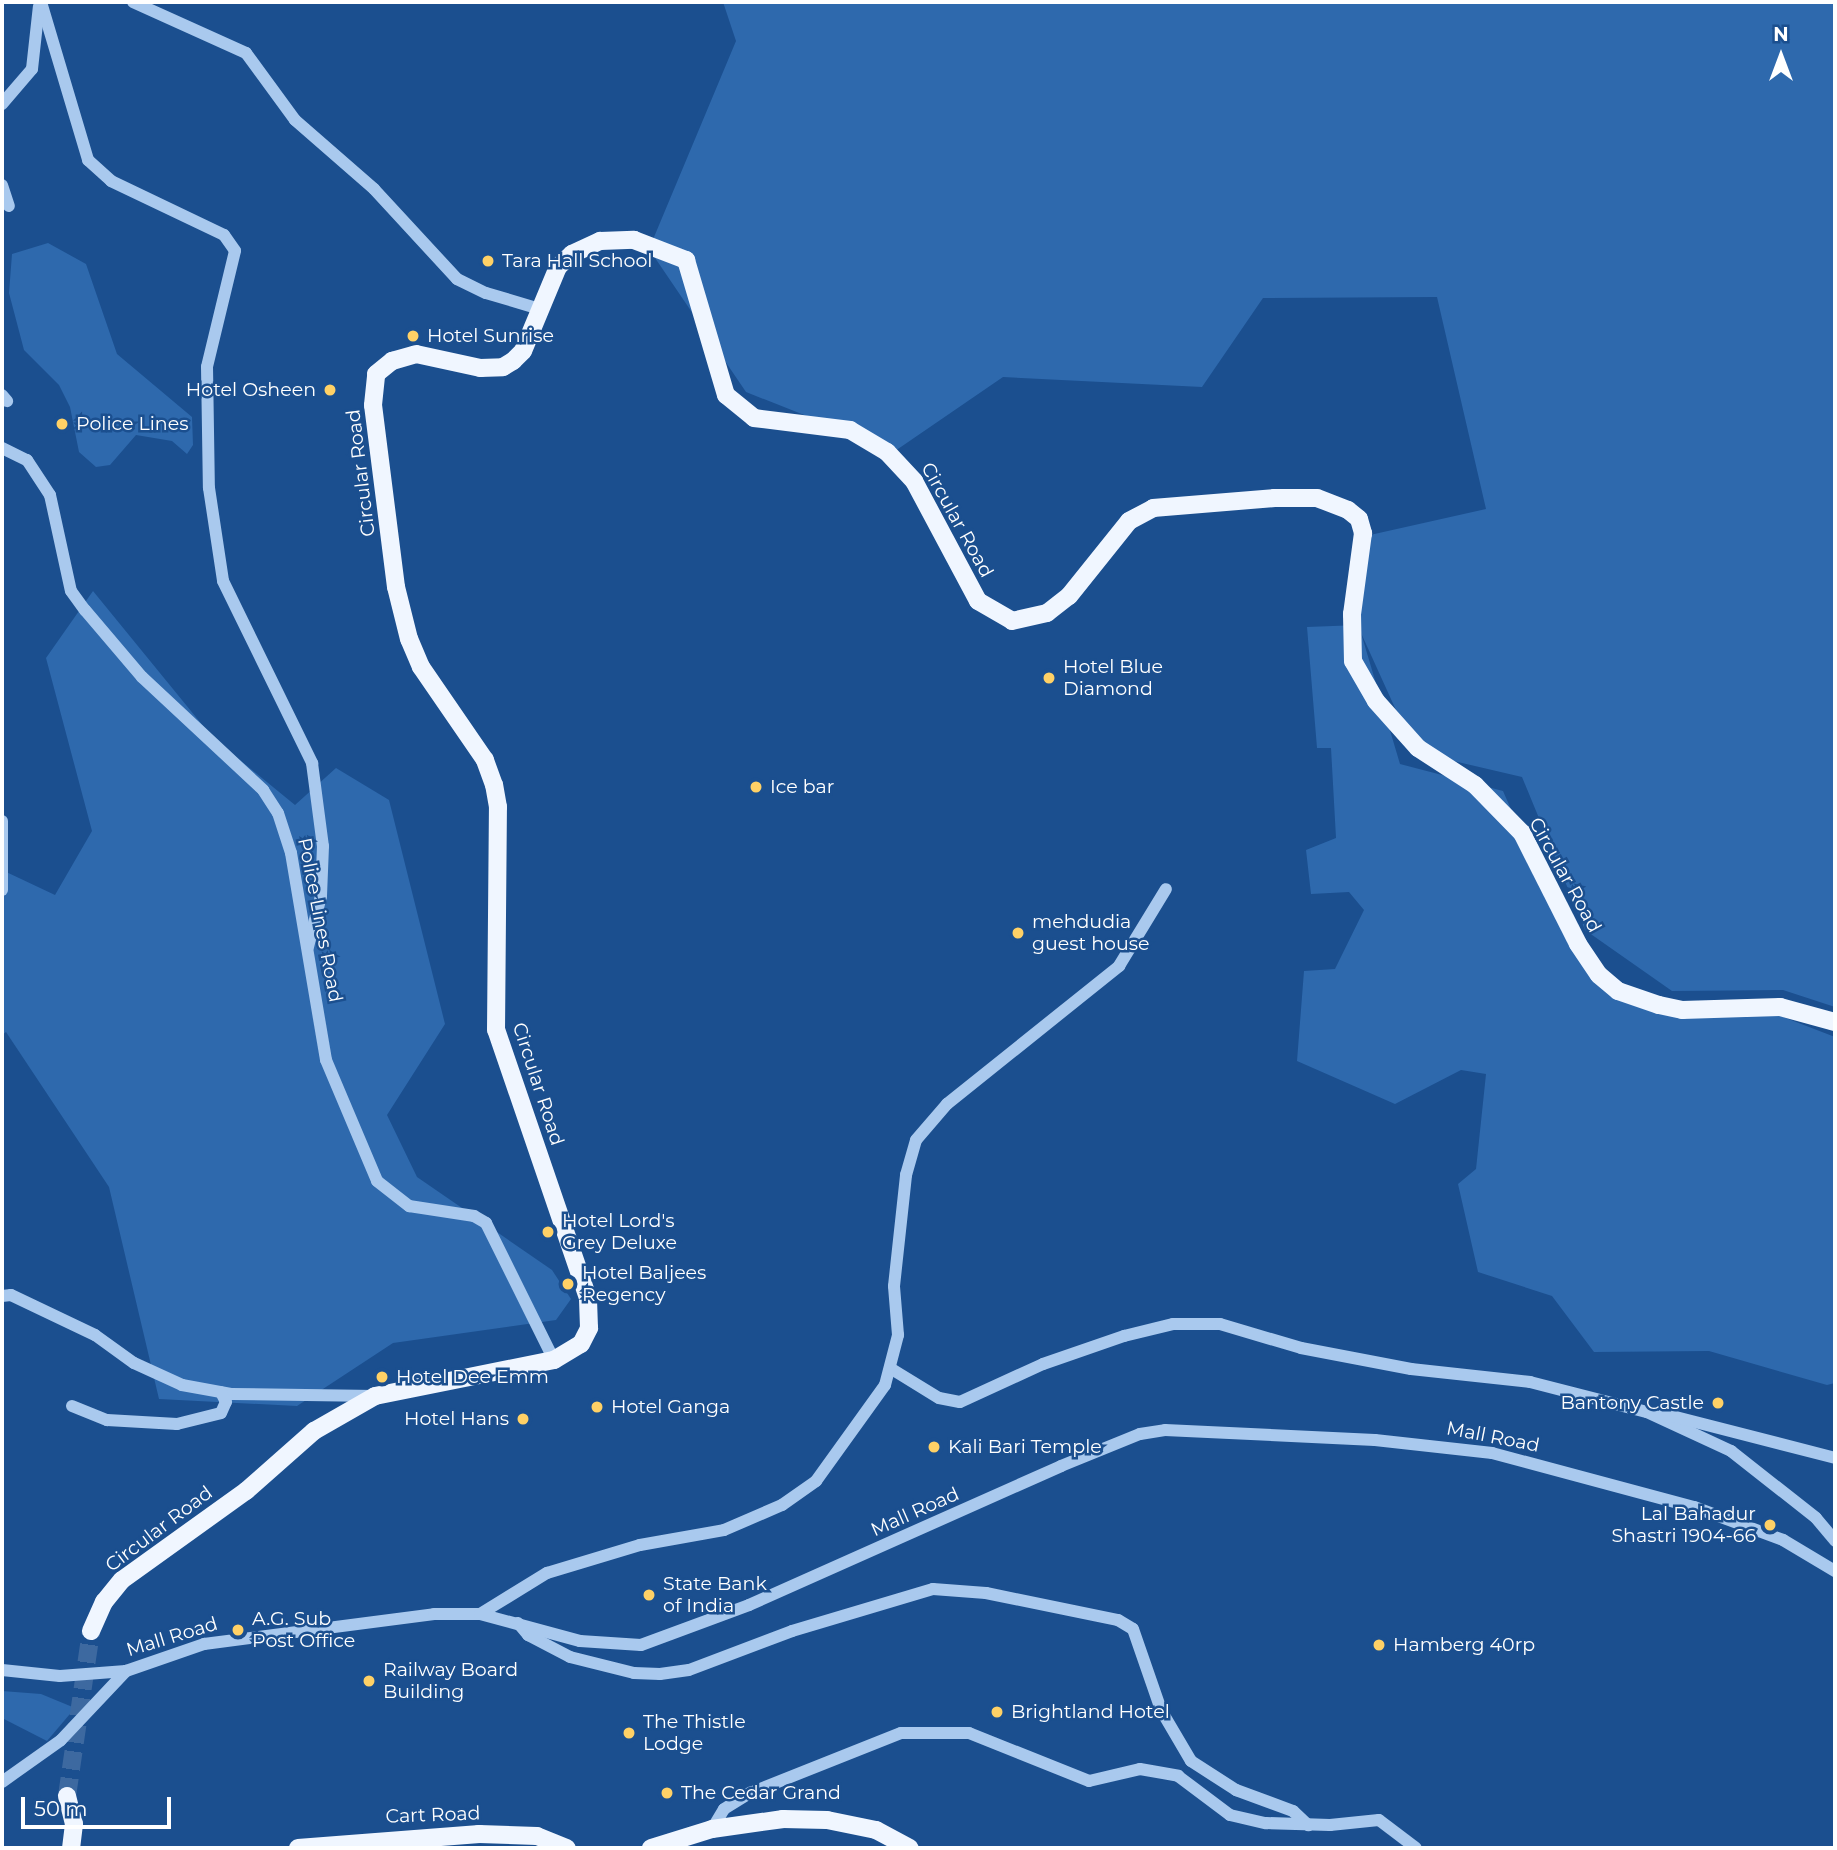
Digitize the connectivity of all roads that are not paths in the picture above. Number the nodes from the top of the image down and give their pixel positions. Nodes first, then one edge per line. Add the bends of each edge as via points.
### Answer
1 (40, 2) edge
2 (133, 2) edge
3 (2, 104) edge
4 (2, 185) edge
5 (9, 206) dead end
6 (540, 309) junction
7 (2, 448) edge
8 (2, 821) edge
9 (1166, 889) dead end
10 (2, 890) edge
11 (307, 954) junction
12 (1835, 1023) edge
13 (2, 1296) edge
14 (554, 1360) junction
15 (890, 1368) junction
16 (221, 1392) junction
17 (375, 1396) junction
18 (72, 1406) dead end
19 (1647, 1412) junction
20 (1835, 1458) edge
21 (1835, 1541) edge
22 (1835, 1571) edge
23 (480, 1614) junction
24 (518, 1623) junction
25 (91, 1631) tunnel mouth
26 (2, 1670) edge
27 (126, 1671) junction
28 (2, 1782) edge
29 (67, 1796) tunnel mouth
30 (1308, 1825) junction
31 (712, 1829) junction
32 (71, 1848) edge
33 (298, 1848) edge
34 (567, 1848) edge
35 (650, 1848) edge
36 (910, 1848) edge
37 (1416, 1848) edge

1 - 3 street via 32,69
1 - 11 street via 88,160 111,181 224,235 235,251 207,368 209,488 223,581 312,763 323,846 321,896
2 - 6 street via 246,53 295,121 373,189 457,279
4 - 5 street
6 - 12 main road, Circular Road via 558,267 572,254 600,241 634,240 679,254 692,270 726,396 754,418 850,430 887,452 914,481 978,601 1012,621 1046,613 1069,596 1129,521 1153,508 1317,498 1348,510 1359,519 1363,533 1352,614 1353,661 1376,701 1418,748 1475,785 1522,833 1578,944 1599,975 1618,991 1682,1010 1780,1007
6 - 14 main road, Circular Road via 523,351 503,367 480,368 416,354 392,361 376,374 373,405 396,587 409,639 421,667 485,760 494,785 498,807 496,1030 589,1312 581,1344
7 - 11 street, Police Lines Road via 27,460 50,495 71,591 85,610 142,677 263,790 278,813 291,853
8 - 10 street
9 - 15 street via 1119,966 947,1104 916,1140 901,1213 894,1286 898,1335
11 - 14 street, Police Lines Road via 331,1080 377,1181 410,1206 474,1216 485,1223
13 - 16 street via 11,1295 95,1335 134,1363 170,1379
14 - 17 main road, Circular Road
15 - 19 street via 939,1398 960,1402 1042,1364 1124,1336 1173,1324 1220,1324 1301,1348 1411,1369 1530,1381
15 - 23 street via 886,1385 835,1461 782,1505 724,1530 640,1545 547,1573
16 - 17 street
16 - 18 street via 226,1402 221,1413 177,1424 107,1420
17 - 25 main road, Circular Road via 314,1431 246,1491 122,1580 104,1602
19 - 20 street via 1694,1418
19 - 21 street via 1731,1451 1816,1518
22 - 24 street, Mall Road via 1783,1540 1694,1507 1492,1453 1375,1440 1165,1430 1140,1434 1061,1466 749,1605 641,1646 580,1641
23 - 24 street, Mall Road
23 - 27 street, Mall Road via 434,1614 267,1633 204,1644
24 - 30 street via 528,1635 570,1657 634,1673 660,1674 689,1671 792,1631 933,1589 986,1593 1118,1620 1133,1629 1161,1710 1191,1761 1236,1790 1293,1811
26 - 27 street, Mall Road via 60,1676
27 - 28 street via 61,1740
29 - 32 main road via 74,1824
30 - 31 street via 1230,1815 1178,1776 1140,1769 1089,1781 969,1732 901,1732 750,1793 723,1809
30 - 37 street via 1379,1820
31 - 35 main road
31 - 36 main road via 783,1819 827,1820 876,1830
33 - 34 main road, Cart Road via 479,1834 537,1836

